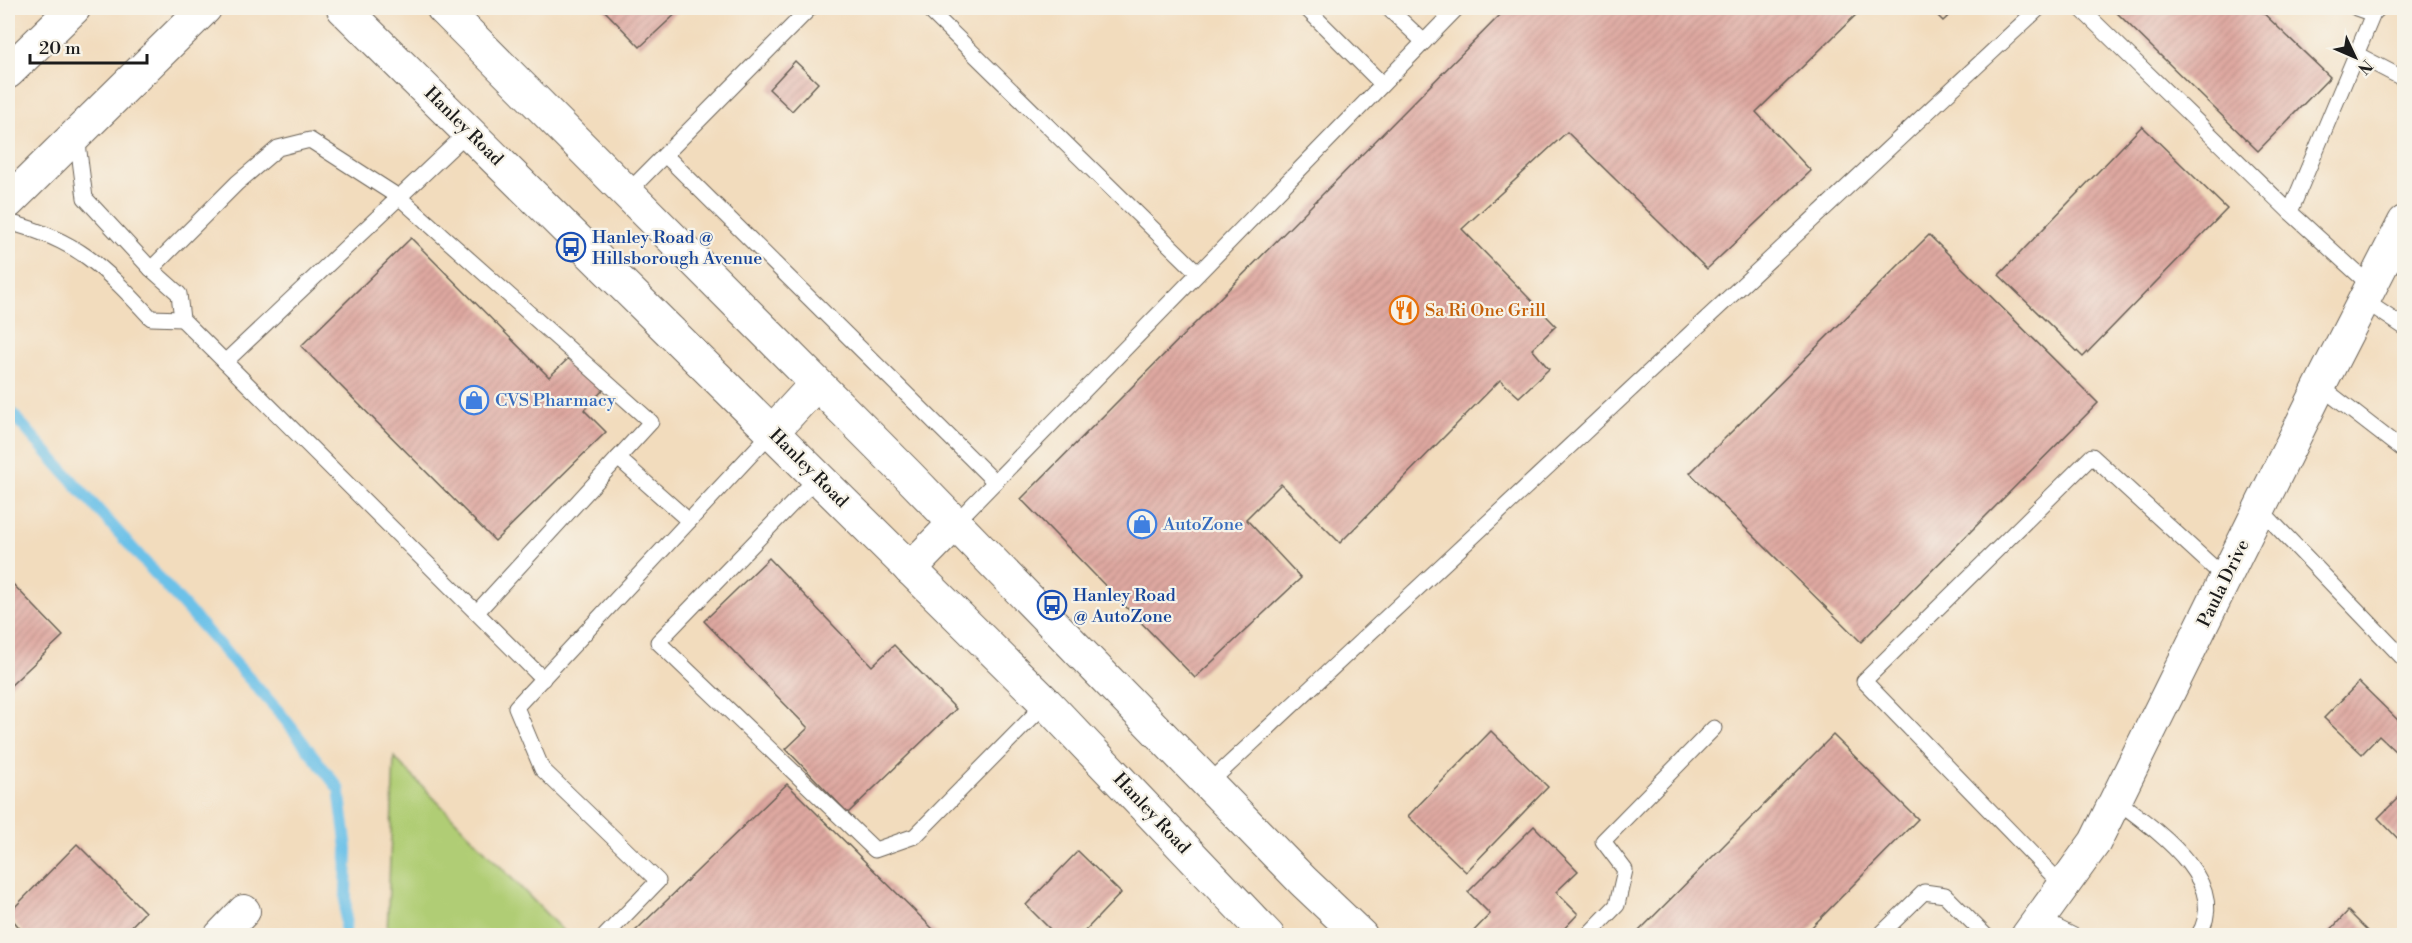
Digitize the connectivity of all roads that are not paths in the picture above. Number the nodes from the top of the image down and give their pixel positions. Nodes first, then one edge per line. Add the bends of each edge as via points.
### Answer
1 (74, 8) edge
2 (205, 8) edge
3 (343, 8) edge
4 (443, 8) edge
5 (810, 8) edge
6 (927, 8) edge
7 (1306, 8) edge
8 (1388, 8) edge
9 (1457, 8) edge
10 (2039, 8) edge
11 (2080, 8) edge
12 (2356, 8) edge
13 (2376, 11) edge
14 (1424, 42) junction
15 (2356, 54) junction
16 (8, 72) edge
17 (2404, 79) edge
18 (1382, 84) junction
19 (469, 131) junction
20 (77, 134) junction
21 (665, 155) junction
22 (627, 193) junction
23 (400, 198) junction
24 (8, 202) edge
25 (2290, 212) junction
26 (8, 222) edge
27 (2404, 222) edge
28 (151, 268) junction
29 (1198, 273) junction
30 (2369, 294) junction
31 (182, 319) junction
32 (2404, 327) edge
33 (225, 362) junction
34 (816, 384) junction
35 (2320, 386) junction
36 (772, 432) junction
37 (2404, 451) edge
38 (618, 458) junction
39 (818, 477) junction
40 (995, 482) junction
41 (2260, 509) junction
42 (689, 521) junction
43 (955, 523) junction
44 (910, 569) junction
45 (2225, 578) junction
46 (477, 612) junction
47 (2404, 659) edge
48 (543, 679) junction
49 (1046, 703) junction
50 (1714, 728) dead end
51 (1209, 783) junction
52 (2116, 800) junction
53 (2063, 886) junction
54 (244, 911) dead end
55 (2033, 927) edge
56 (220, 936) edge
57 (605, 936) edge
58 (1268, 936) edge
59 (1361, 936) edge
60 (1587, 936) edge
61 (1879, 936) edge
62 (1986, 936) edge
63 (2074, 936) edge
64 (2198, 936) edge

1 - 16 main road
2 - 20 main road
3 - 19 main road, Hanley Road
4 - 22 main road
5 - 21 lane
6 - 29 lane
7 - 18 lane
8 - 14 lane
9 - 14 lane
10 - 51 lane
11 - 25 lane
12 - 13 lane
13 - 15 lane
14 - 18 lane
15 - 17 lane
15 - 25 lane
18 - 29 lane
19 - 23 lane
19 - 36 main road, Hanley Road
20 - 24 main road
20 - 28 lane via 85,198
21 - 22 lane
21 - 40 lane
22 - 34 main road
23 - 28 lane via 310,140 278,148
23 - 33 lane
23 - 38 lane via 651,422
25 - 30 lane
26 - 31 lane via 42,231 72,245 108,271 151,318
27 - 30 street, Paula Drive
28 - 31 lane via 179,294
29 - 40 lane
30 - 32 lane
30 - 35 street, Paula Drive
31 - 33 lane
33 - 46 lane
34 - 36 main road
34 - 43 main road
35 - 37 lane
35 - 41 street, Paula Drive
36 - 39 main road, Hanley Road
36 - 42 lane
38 - 42 lane
38 - 46 lane
39 - 44 main road, Hanley Road
39 - 49 lane via 658,642 875,850 915,836
40 - 43 lane
41 - 45 street, Paula Drive
41 - 47 lane
42 - 48 lane
43 - 44 main road
43 - 51 main road
44 - 49 main road, Hanley Road
45 - 52 street, Paula Drive
45 - 53 lane via 2092,456 1864,681
46 - 48 lane
48 - 57 lane via 516,707 542,769 658,881
49 - 58 main road, Hanley Road
50 - 60 lane via 1603,841 1625,870 1617,905
51 - 59 main road
52 - 53 street, Paula Drive via 2095,842
52 - 64 lane via 2158,832 2185,858 2202,882 2208,911
53 - 55 street, Paula Drive
54 - 56 street
55 - 63 lane
61 - 62 lane via 1924,892 1945,895

